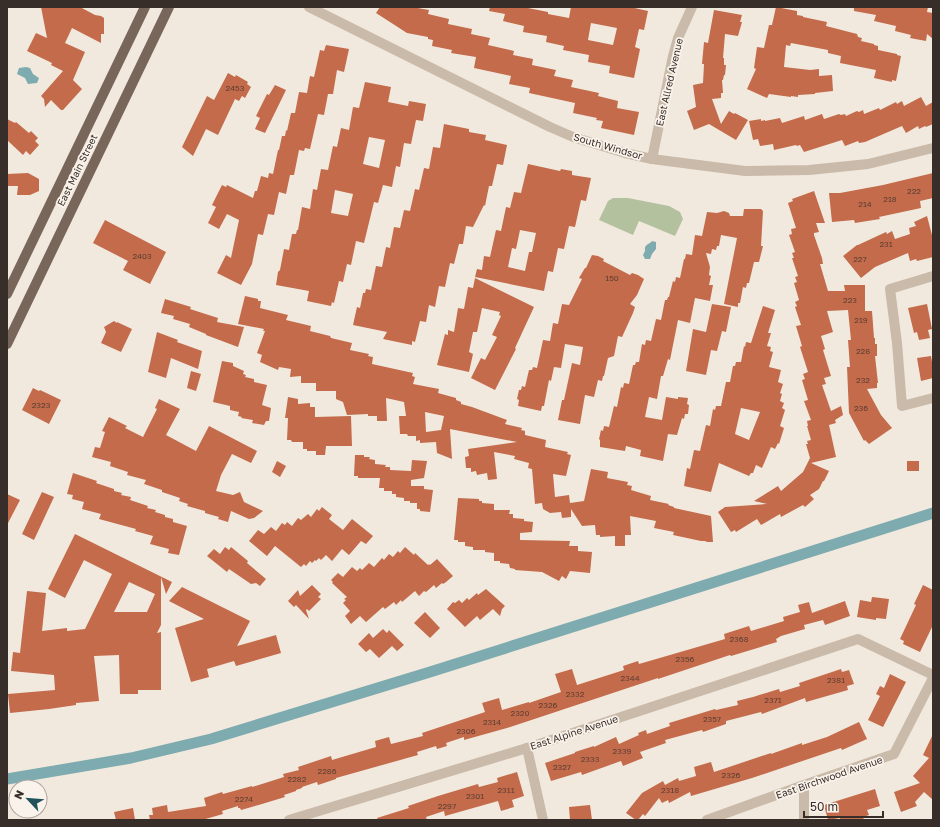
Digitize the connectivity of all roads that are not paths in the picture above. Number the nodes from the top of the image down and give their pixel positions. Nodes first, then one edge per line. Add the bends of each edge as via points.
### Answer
1 (145, 7) edge
2 (169, 7) edge
3 (309, 7) edge
4 (692, 7) edge
5 (933, 148) edge
6 (652, 159) junction
7 (933, 276) edge
8 (7, 294) edge
9 (7, 344) edge
10 (933, 398) edge
11 (933, 675) edge
12 (933, 678) edge
13 (527, 748) junction
14 (804, 785) junction
15 (289, 820) edge
16 (543, 820) edge
17 (707, 820) edge
18 (804, 820) edge

1 - 8 main road, East Main Street
2 - 9 main road, East Main Street
3 - 6 street, South Windsor via 573,137
4 - 6 street, East Allred Avenue via 673,56
5 - 6 street, South Windsor via 868,164 809,170 745,171
7 - 10 street via 890,289 902,406
11 - 13 street, East Alpine Avenue via 858,639
12 - 14 street, East Birchwood Avenue via 894,754
13 - 15 street, East Alpine Avenue
13 - 16 street
14 - 17 street, East Birchwood Avenue
14 - 18 street

